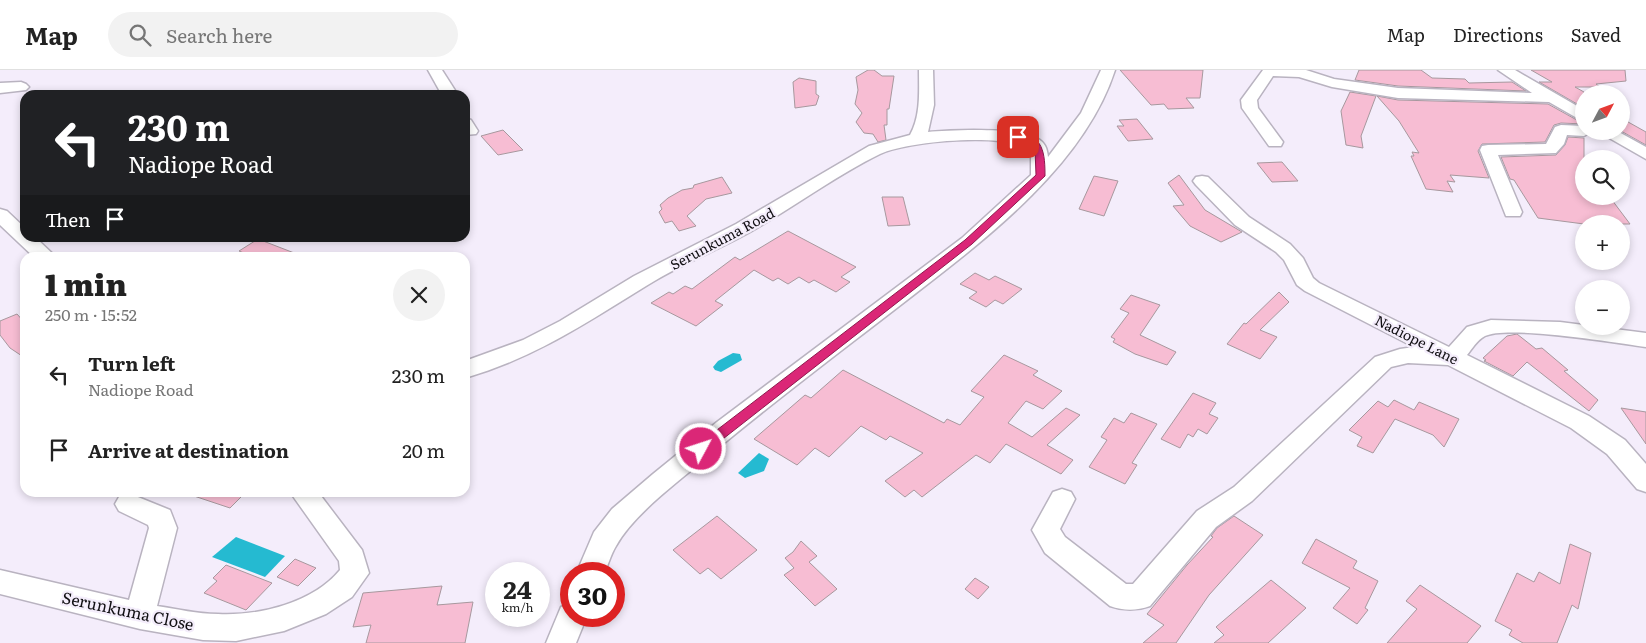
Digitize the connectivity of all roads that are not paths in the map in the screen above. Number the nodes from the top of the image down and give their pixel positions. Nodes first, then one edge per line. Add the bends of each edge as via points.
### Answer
1 (435, 70) edge
2 (926, 70) edge
3 (1108, 70) edge
4 (1270, 70) edge
5 (1505, 70) edge
6 (21, 87) dead end
7 (0, 88) edge
8 (447, 90) edge
9 (1555, 98) junction
10 (1575, 111) edge
11 (1575, 131) edge
12 (916, 138) junction
13 (1621, 140) edge
14 (1275, 142) dead end
15 (1646, 154) edge
16 (1040, 176) junction
17 (1202, 181) dead end
18 (1513, 212) dead end
19 (0, 215) edge
20 (20, 233) edge
21 (30, 242) edge
22 (40, 252) edge
23 (1646, 340) edge
24 (1453, 358) junction
25 (470, 368) edge
26 (1646, 482) edge
27 (308, 497) edge
28 (1062, 499) dead end
29 (128, 504) dead end
30 (595, 562) edge
31 (0, 582) edge
32 (140, 616) junction
33 (568, 627) edge
34 (561, 643) edge

1 - 8 street
2 - 12 street via 924,123
3 - 16 street via 1102,90 1058,157
4 - 9 street via 1301,73 1332,83 1398,93
4 - 14 street via 1249,100 1250,108
5 - 9 street
6 - 7 street
9 - 10 street
11 - 18 street via 1561,130 1556,144 1550,149 1488,150
12 - 16 street, Serunkuma Road via 1018,137 1039,148
12 - 25 street, Serunkuma Road via 875,150 743,228 633,284 568,326 531,345
13 - 15 street
16 - 30 street via 969,242 726,428 662,481 616,525 604,540
17 - 24 street, Nadiope Lane via 1242,221 1283,248 1293,258 1304,281 1312,287
19 - 20 street
21 - 22 street
23 - 24 street via 1492,326 1471,335
24 - 26 street, Nadiope Lane via 1600,434 1616,447
24 - 28 street via 1414,354 1394,356 1383,362 1243,494 1216,510 1140,597 1120,597 1055,544 1046,530
27 - 32 street, Serunkuma Close via 352,558 355,573 327,599 250,626 223,628
29 - 32 street via 160,518 163,528
31 - 32 street, Serunkuma Close
33 - 34 street

